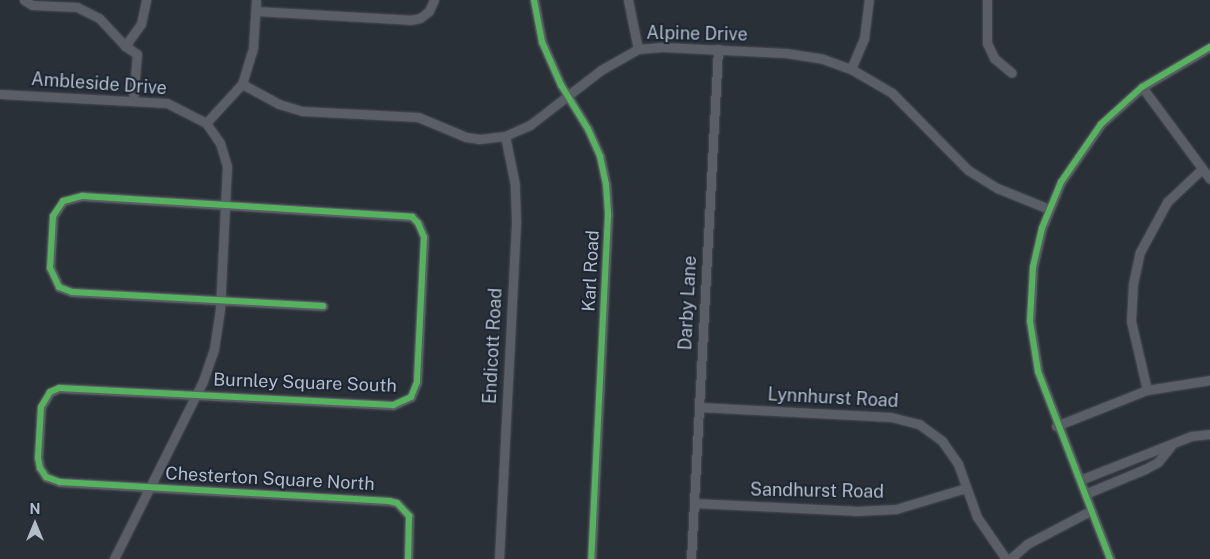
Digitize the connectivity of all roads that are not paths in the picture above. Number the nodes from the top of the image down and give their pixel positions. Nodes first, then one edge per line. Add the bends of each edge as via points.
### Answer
1 (146, 0) edge
2 (256, 0) edge
3 (434, 0) edge
4 (534, 0) edge
5 (628, 0) edge
6 (870, 0) edge
7 (987, 0) edge
8 (26, 1) edge
9 (256, 11) junction
10 (125, 46) junction
11 (1210, 47) edge
12 (638, 49) junction
13 (718, 49) junction
14 (851, 69) junction
15 (1012, 73) dead end
16 (242, 84) junction
17 (1142, 87) junction
18 (0, 94) edge
19 (568, 96) junction
20 (133, 101) junction
21 (206, 122) junction
22 (505, 136) junction
23 (1202, 169) junction
24 (1210, 179) edge
25 (226, 204) junction
26 (1049, 209) junction
27 (220, 301) junction
28 (323, 306) dead end
29 (1210, 380) edge
30 (1147, 390) junction
31 (195, 394) junction
32 (699, 407) junction
33 (1056, 426) junction
34 (1210, 434) edge
35 (1173, 444) junction
36 (46, 477) joint
37 (1080, 480) junction
38 (149, 488) junction
39 (966, 488) junction
40 (1085, 494) junction
41 (694, 502) junction
42 (1090, 511) junction
43 (114, 559) edge
44 (408, 559) edge
45 (499, 559) edge
46 (591, 559) edge
47 (691, 559) edge
48 (1006, 559) edge
49 (1010, 559) edge
50 (1110, 559) edge

1 - 10 street via 141,24
2 - 9 street
3 - 9 street via 429,12 410,20
4 - 19 street, Karl Road via 542,42
5 - 12 street
6 - 14 street via 864,39
7 - 15 street via 987,43 994,58
8 - 10 street via 89,11
9 - 16 street via 253,47
10 - 20 street via 137,54
11 - 17 street
12 - 13 street, Alpine Drive via 662,46
12 - 19 street, Alpine Drive via 618,58
13 - 14 street, Alpine Drive via 786,53 823,59
13 - 32 street, Darby Lane
14 - 26 street, Alpine Drive via 892,93 968,170 997,188
16 - 21 street
16 - 22 street, Alpine Drive via 279,104 302,111 418,117 466,138
17 - 23 street
17 - 26 street via 1102,124 1061,182
18 - 20 street, Ambleside Drive
19 - 22 street, Alpine Drive via 530,125
19 - 46 street, Karl Road via 600,156 608,216
20 - 21 street, Ambleside Drive via 168,103
21 - 25 street, Ambleside Drive via 220,143 227,166
22 - 45 street, Endicott Road via 515,184 516,220
23 - 24 street
23 - 30 street via 1167,202 1140,252 1132,284 1131,321
25 - 27 street, Ambleside Drive
25 - 27 street via 82,196 63,201 53,216 51,260 53,278 59,287 72,292
25 - 31 street, Burnley Square South via 403,215 418,223 424,237 417,382 411,397 393,405
26 - 33 street via 1033,267 1030,321 1038,371
27 - 28 street
27 - 31 street, Ambleside Drive via 214,349
29 - 30 street
30 - 33 street
31 - 36 street, Burnley Square South via 67,387 50,392 41,407 38,458
31 - 38 street, Ambleside Drive
32 - 39 street, Lynnhurst Road via 905,419 931,430 942,440 958,464
32 - 41 street, Darby Lane
33 - 37 street
34 - 35 street via 1191,436
35 - 37 street
35 - 40 street via 1158,462
36 - 38 street, Chesterton Square North via 60,482
37 - 40 street
38 - 43 street, Ambleside Drive
38 - 44 street, Chesterton Square North via 397,503 409,516
39 - 41 street, Sandhurst Road via 896,509 855,511
39 - 48 street, Lynnhurst Road via 977,517
40 - 42 street
41 - 47 street, Darby Lane
42 - 49 street via 1028,544
42 - 50 street

